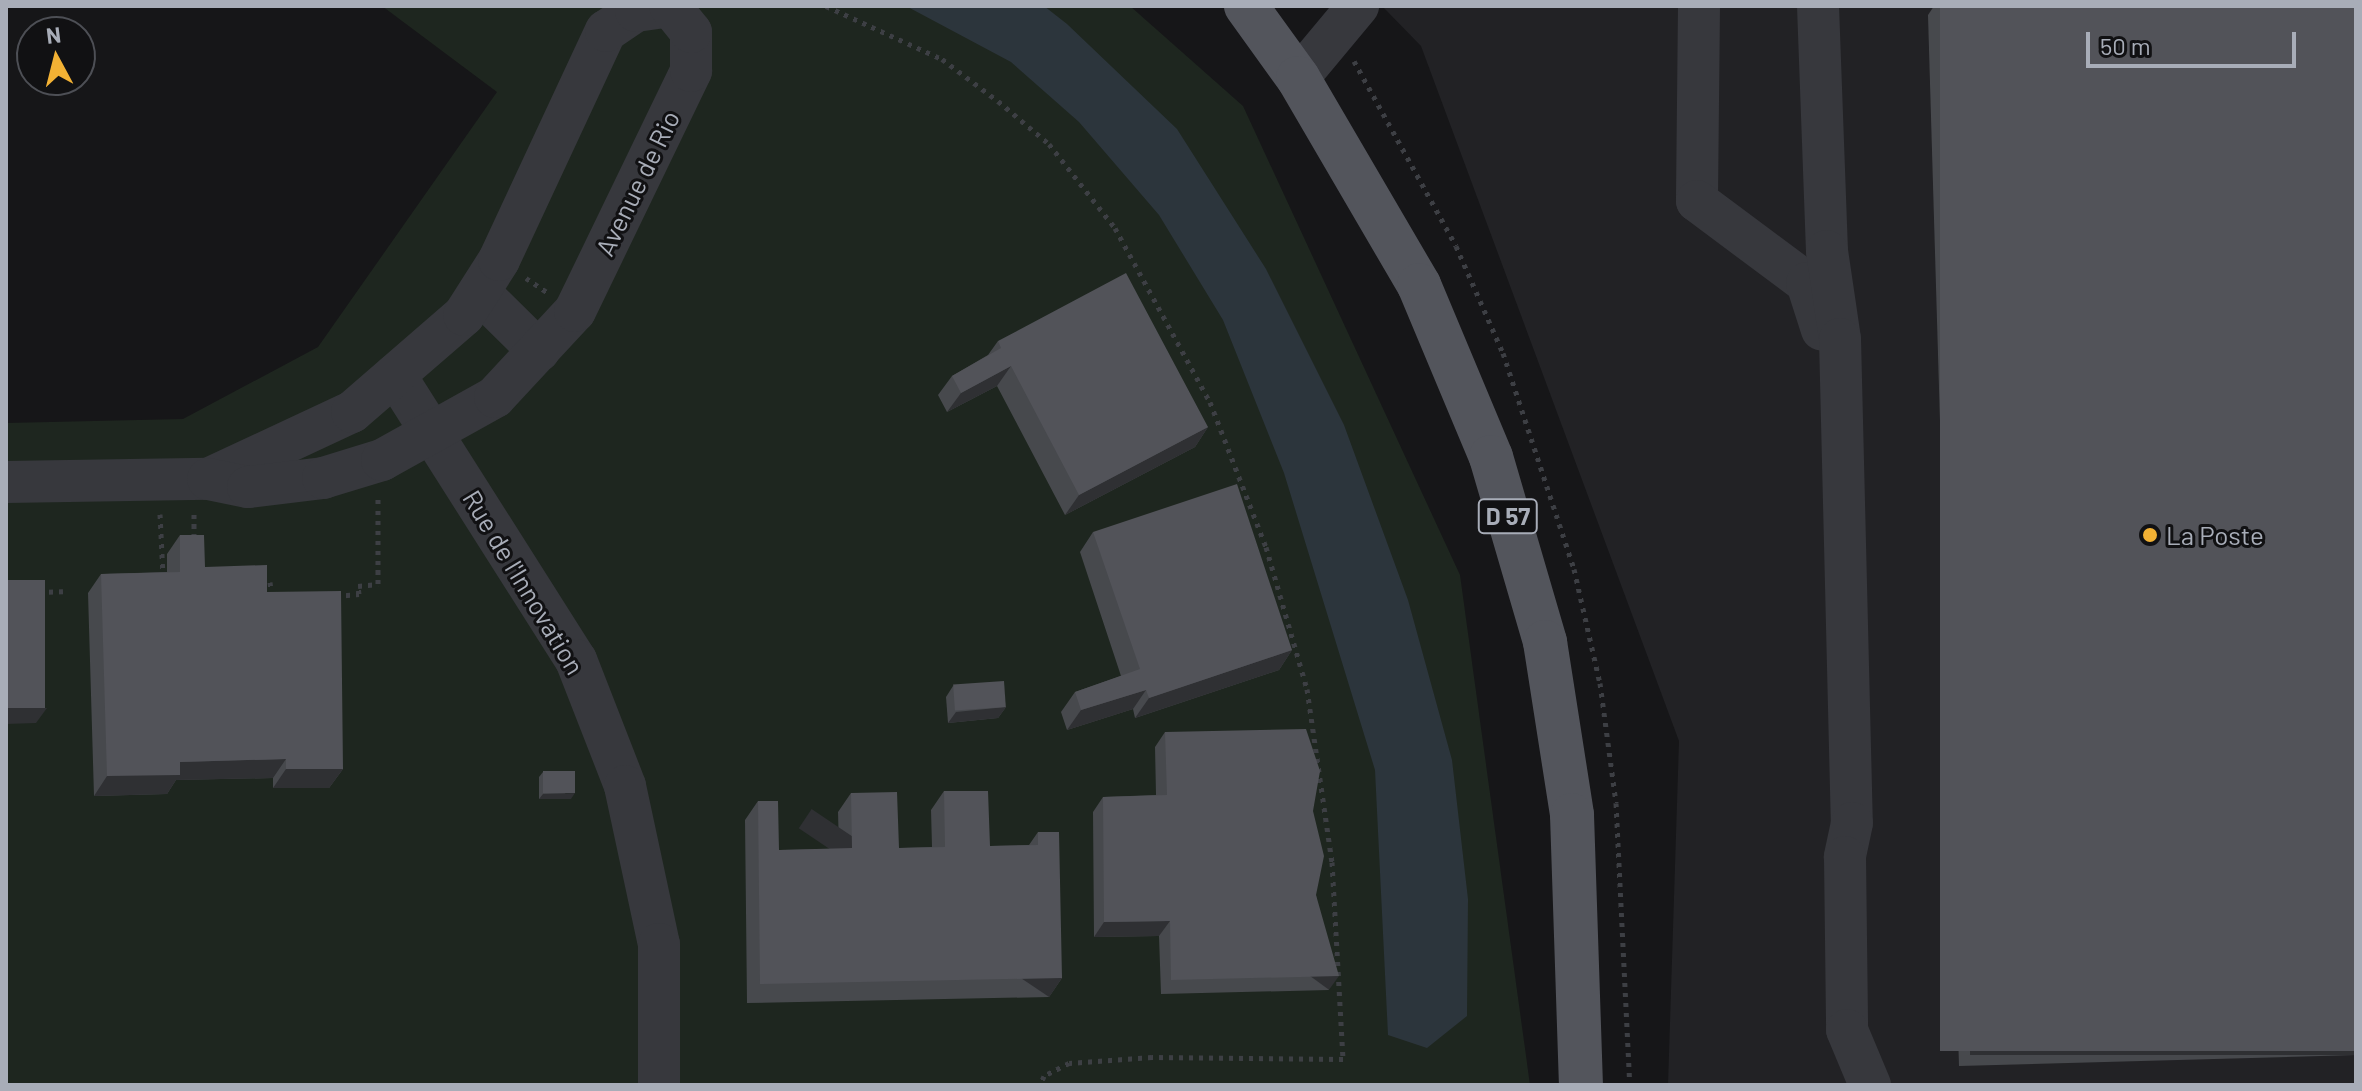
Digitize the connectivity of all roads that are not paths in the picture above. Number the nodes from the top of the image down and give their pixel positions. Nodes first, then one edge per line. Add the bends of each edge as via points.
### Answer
1 (670, 6) edge
2 (1246, 6) edge
3 (1358, 6) edge
4 (1699, 6) edge
5 (1818, 6) edge
6 (1298, 78) junction
7 (489, 276) junction
8 (539, 351) junction
9 (395, 375) junction
10 (440, 445) junction
11 (6, 482) edge
12 (201, 492) junction
13 (1845, 857) junction
14 (659, 1085) edge
15 (1581, 1085) edge
16 (1870, 1085) edge

1 - 7 street, Avenue de Rio via 636,11 606,31
1 - 8 street, Avenue de Rio via 691,32 691,71 575,311
2 - 6 main road, D 57
3 - 6 street
4 - 13 street via 1697,201 1807,283 1822,319 1830,803
5 - 13 street via 1827,251 1840,339 1852,823
6 - 15 main road, D 57 via 1419,285 1491,457 1545,642 1572,815
7 - 8 street
7 - 9 street, Avenue de Rio via 464,315
8 - 10 street, Avenue de Rio
9 - 10 street
9 - 12 street, Avenue de Rio via 352,412
10 - 12 street, Avenue de Rio via 323,478
10 - 14 street, Rue de l'Innovation via 576,660 625,786 659,944
11 - 12 street, Avenue de Rio
13 - 16 street via 1847,1030

